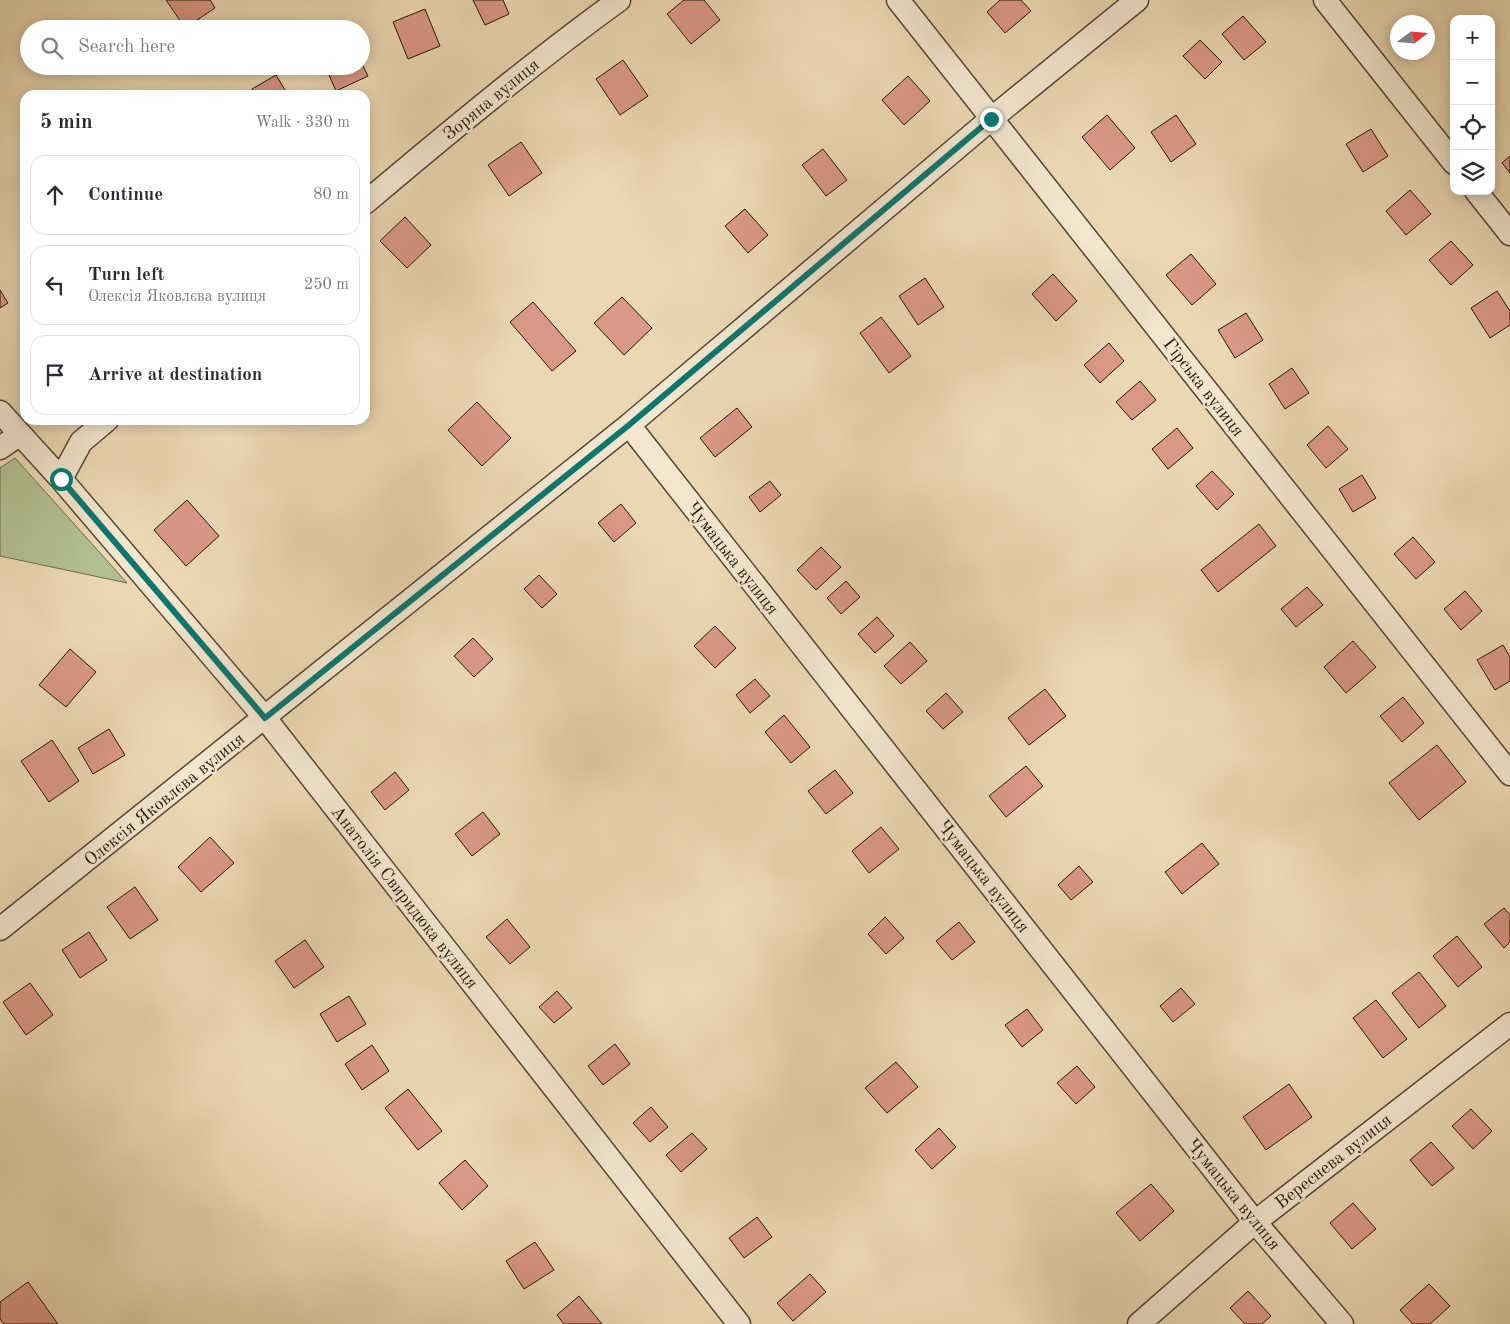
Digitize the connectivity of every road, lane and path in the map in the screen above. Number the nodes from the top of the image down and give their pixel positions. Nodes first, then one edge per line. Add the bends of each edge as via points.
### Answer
1 (619, 0) edge
2 (898, 0) edge
3 (1137, 0) edge
4 (1325, 0) edge
5 (991, 119) junction
6 (1450, 158) edge
7 (1479, 195) edge
8 (370, 199) edge
9 (1510, 234) edge
10 (0, 412) edge
11 (101, 425) edge
12 (629, 425) junction
13 (20, 435) junction
14 (0, 448) edge
15 (61, 479) junction
16 (265, 718) junction
17 (1510, 774) edge
18 (0, 930) edge
19 (1510, 1024) edge
20 (1255, 1222) junction
21 (739, 1324) edge
22 (1139, 1324) edge
23 (1342, 1324) edge

1 - 8 street, Зоряна вулиця via 446,134
2 - 5 street, Гірська вулиця
3 - 5 street, Олексія Яковлєва вулиця
4 - 6 street
5 - 12 street, Олексія Яковлєва вулиця
5 - 17 street, Гірська вулиця
7 - 9 street
10 - 13 street, Анатолія Свиридюка вулиця
11 - 15 street via 82,442
12 - 16 street, Олексія Яковлєва вулиця
12 - 20 street, Чумацька вулиця
13 - 14 street
13 - 15 street, Анатолія Свиридюка вулиця
15 - 16 street, Анатолія Свиридюка вулиця
16 - 18 street, Олексія Яковлєва вулиця
16 - 21 street, Анатолія Свиридюка вулиця
19 - 20 street, Вереснева вулиця
20 - 22 street, Вереснева вулиця
20 - 23 street, Чумацька вулиця

